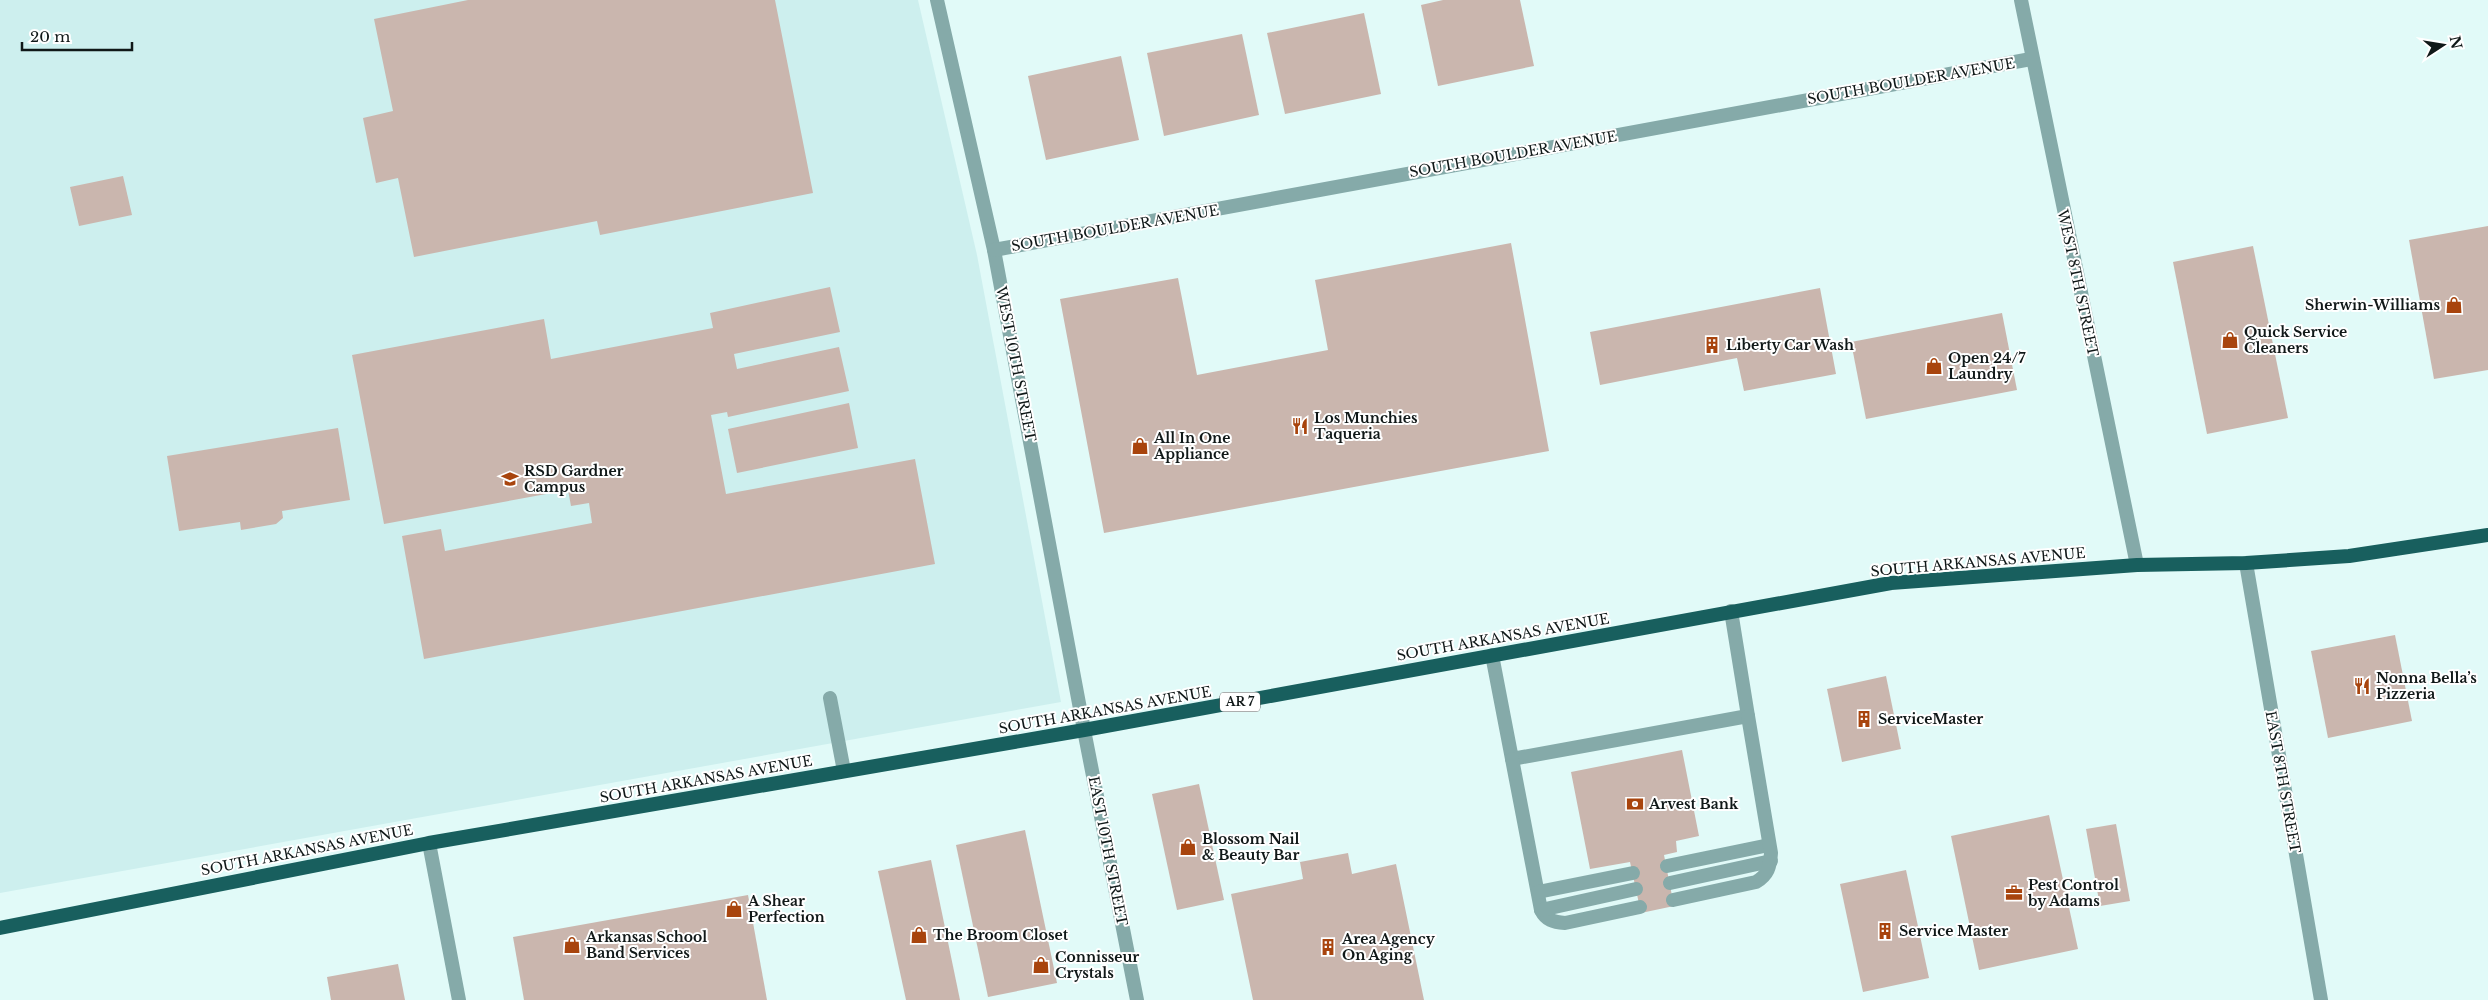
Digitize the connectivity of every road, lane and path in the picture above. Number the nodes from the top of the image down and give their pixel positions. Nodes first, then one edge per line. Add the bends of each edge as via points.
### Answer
1 (937, 0) edge
2 (2021, 0) edge
3 (2031, 59) junction
4 (994, 250) junction
5 (2488, 535) edge
6 (2246, 563) junction
7 (2137, 565) junction
8 (1731, 611) junction
9 (1492, 655) junction
10 (830, 698) dead end
11 (1748, 716) junction
12 (1084, 730) junction
13 (1512, 759) junction
14 (844, 771) junction
15 (429, 843) junction
16 (1769, 846) junction
17 (1770, 862) junction
18 (1667, 866) dead end
19 (1633, 873) dead end
20 (1670, 883) dead end
21 (1636, 890) dead end
22 (1538, 892) junction
23 (1673, 900) dead end
24 (1640, 907) dead end
25 (1541, 910) junction
26 (0, 928) edge
27 (459, 1000) edge
28 (1137, 1000) edge
29 (2321, 1000) edge

1 - 4 street, WEST 10TH STREET
2 - 3 street, WEST 8TH STREET
3 - 4 street, SOUTH BOULDER AVENUE
3 - 7 street, WEST 8TH STREET
4 - 12 street, WEST 10TH STREET
5 - 6 highway, SOUTH ARKANSAS AVENUE / AR 7 via 2349,556
6 - 7 highway, SOUTH ARKANSAS AVENUE / AR 7
6 - 29 street, EAST 8TH STREET
7 - 8 highway, SOUTH ARKANSAS AVENUE / AR 7 via 1891,583
8 - 9 highway, SOUTH ARKANSAS AVENUE / AR 7
8 - 11 street
9 - 12 highway, SOUTH ARKANSAS AVENUE / AR 7
9 - 13 street
10 - 14 street
11 - 13 street
11 - 16 street
12 - 14 highway, SOUTH ARKANSAS AVENUE / AR 7
12 - 28 street, EAST 10TH STREET
13 - 22 street
14 - 15 highway, SOUTH ARKANSAS AVENUE / AR 7
15 - 26 highway, SOUTH ARKANSAS AVENUE / AR 7
15 - 27 street
16 - 17 street
16 - 18 street
17 - 20 street
17 - 23 street via 1764,877 1756,882
19 - 22 street
21 - 25 street
22 - 25 street
24 - 25 street via 1564,923 1549,920

